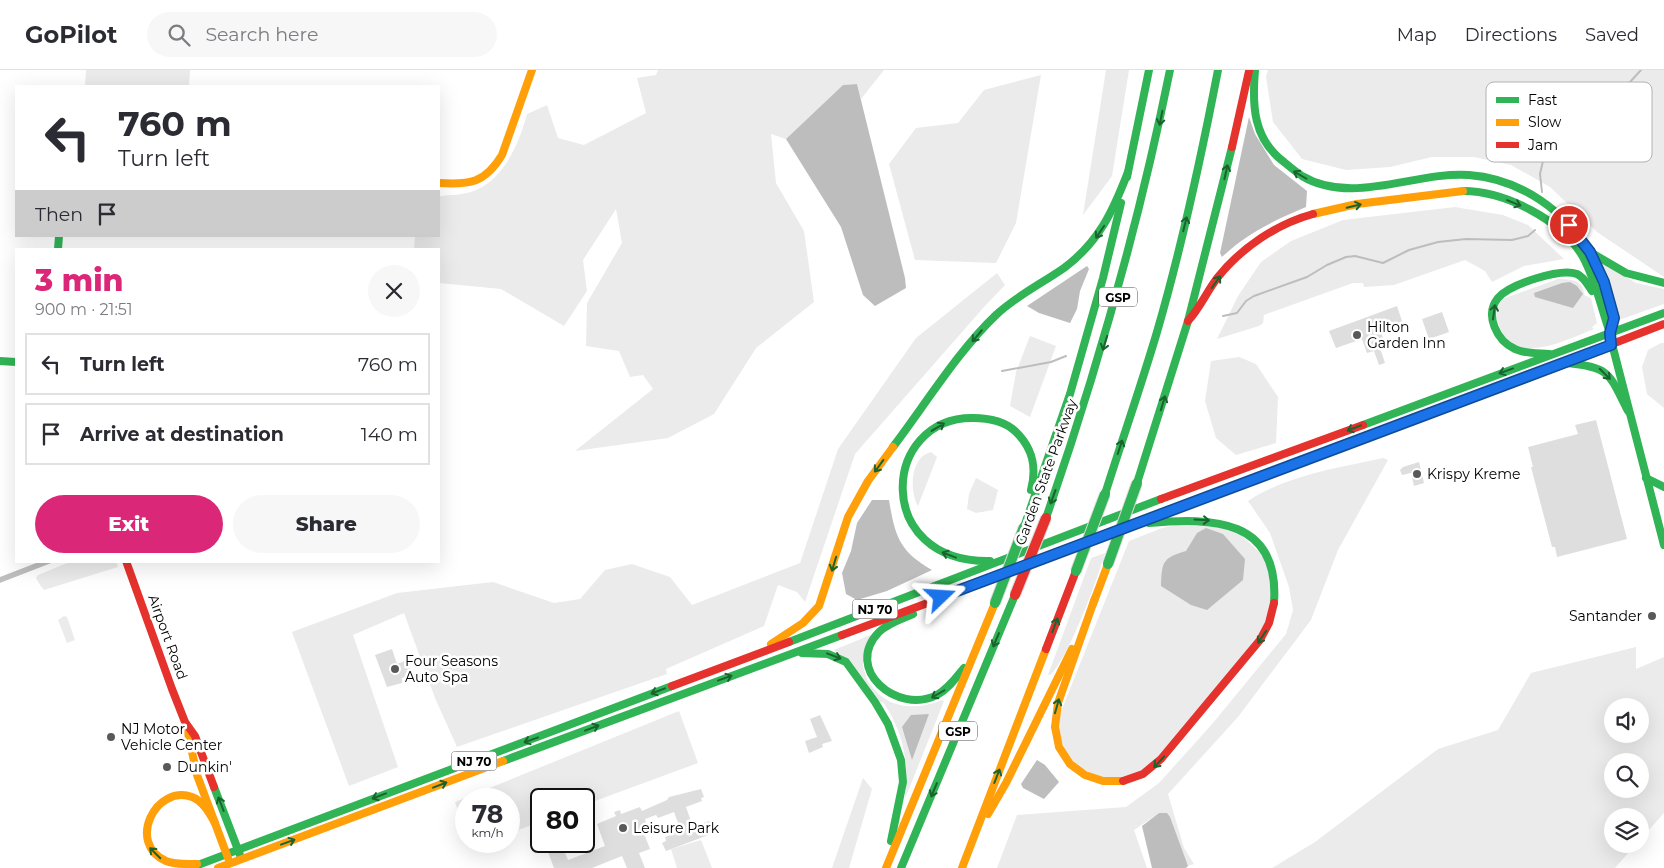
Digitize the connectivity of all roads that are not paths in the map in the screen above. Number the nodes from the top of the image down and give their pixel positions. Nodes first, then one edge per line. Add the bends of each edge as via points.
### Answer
1 (532, 70) edge
2 (1149, 70) edge
3 (1170, 70) edge
4 (1218, 70) edge
5 (1249, 70) edge
6 (1255, 70) edge
7 (1128, 172) junction
8 (440, 183) edge
9 (1590, 252) junction
10 (1664, 283) edge
11 (1601, 304) junction
12 (1664, 313) edge
13 (1188, 322) junction
14 (1664, 324) edge
15 (1610, 333) junction
16 (1611, 345) junction
17 (1552, 354) junction
18 (0, 361) edge
19 (15, 362) edge
20 (1563, 363) junction
21 (1628, 411) junction
22 (1646, 478) junction
23 (1664, 487) edge
24 (1031, 506) junction
25 (1136, 525) junction
26 (1664, 544) edge
27 (997, 561) junction
28 (44, 563) edge
29 (127, 563) edge
30 (0, 580) edge
31 (1095, 598) junction
32 (923, 604) junction
33 (753, 655) junction
34 (786, 656) junction
35 (971, 660) junction
36 (185, 722) junction
37 (215, 822) junction
38 (973, 838) junction
39 (892, 852) junction
40 (242, 859) edge
41 (229, 862) edge
42 (200, 864) junction
43 (190, 868) edge
44 (218, 868) edge
45 (886, 868) edge
46 (901, 868) edge
47 (962, 868) edge

1 - 8 main road via 502,155 494,168 476,182
2 - 7 main road
3 -> 46 main road, Garden State Parkway / GSP, bridge via 1137,225 1105,342 1046,518
38 -> 4 main road, bridge via 1105,494 1179,247 1196,182
13 -> 5 main road
9 -> 6 main road via 1561,216 1544,202 1498,180 1450,175 1345,188 1314,183 1300,176 1277,157 1260,133 1252,106
7 - 24 main road via 1070,394
7 -> 33 main road via 1113,210 1094,241 1065,267 996,315 973,340 868,481 848,517 819,606 803,623
9 - 10 main road via 1626,273
9 - 15 main road via 1604,282 1614,318
13 -> 11 main road via 1228,266 1284,224 1368,202 1457,192 1495,195 1521,205 1548,222 1582,256
11 - 15 main road
17 -> 11 main road via 1533,353 1507,345 1494,328 1492,316 1498,298 1511,288 1565,273 1584,278
12 - 15 main road, NJ 70
31 -> 13 main road, bridge via 1137,483
14 - 16 main road, NJ 70
15 - 16 main road
15 - 17 main road, NJ 70
16 - 20 main road, NJ 70
16 - 21 main road
17 -> 27 main road, NJ 70
18 - 19 main road
20 -> 21 main road via 1590,366 1606,374
20 - 25 main road, NJ 70
21 - 22 main road
22 - 23 main road
22 - 26 main road
27 -> 24 main road via 980,562 940,552 912,525 905,512 902,479 915,447 934,428 961,417 984,418 1009,427 1020,435 1032,453 1035,466
24 - 35 main road, bridge
25 -> 31 main road via 1201,520 1239,530 1256,543 1268,560 1275,580 1276,602 1270,623 1260,640 1162,759 1143,775 1123,782 1098,781 1080,773 1061,752 1055,732 1058,703
25 - 32 main road, NJ 70
27 - 33 main road, NJ 70
28 - 30 street
29 - 36 main road, Airport Road
31 - 38 main road via 1006,784
32 - 34 main road, NJ 70
35 -> 32 main road via 945,690 928,699 912,702 897,699 879,686 869,663 873,640 879,632 913,614
33 -> 40 main road, NJ 70
34 -> 39 main road via 819,652 842,660 887,718 898,747 903,774 902,798 891,840
40 -> 34 main road, NJ 70
35 - 39 main road
36 - 37 main road, Airport Road
40 -> 36 main road, Airport Road via 195,736
37 - 41 main road, Airport Road
42 -> 37 main road via 170,863 155,855 147,843 148,824 156,809 166,801 185,796 202,803
38 - 47 main road
39 - 45 main road
40 - 41 main road, NJ 70
41 - 42 main road, NJ 70
41 - 44 main road, NJ 70
42 - 43 main road, NJ 70

